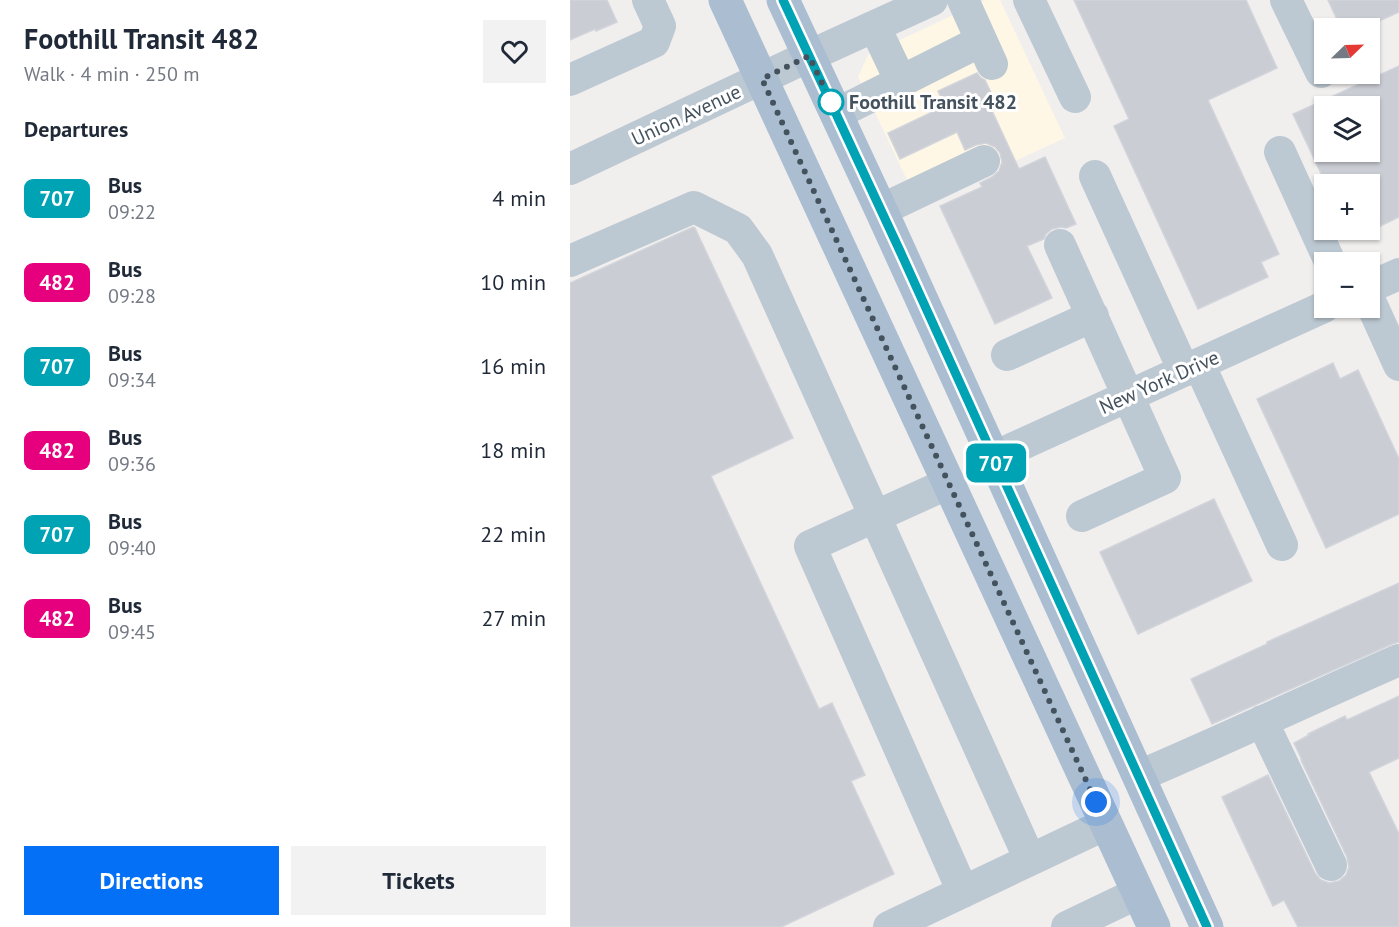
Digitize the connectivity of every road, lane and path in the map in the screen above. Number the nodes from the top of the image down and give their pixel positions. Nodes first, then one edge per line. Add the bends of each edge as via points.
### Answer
1 (648, 0) edge
2 (725, 0) edge
3 (783, 0) edge
4 (932, 0) edge
5 (963, 0) edge
6 (1029, 0) edge
7 (1287, 0) edge
8 (875, 27) junction
9 (809, 56) junction
10 (1314, 57) edge
11 (762, 79) junction
12 (570, 80) edge
13 (901, 82) junction
14 (1075, 97) dead end
15 (836, 114) junction
16 (1280, 152) dead end
17 (984, 161) dead end
18 (570, 169) edge
19 (1095, 176) dead end
20 (881, 210) junction
21 (1060, 245) dead end
22 (1325, 252) edge
23 (570, 261) edge
24 (1399, 274) edge
25 (1380, 283) edge
26 (1314, 312) edge
27 (1093, 316) junction
28 (1378, 318) edge
29 (1007, 356) dead end
30 (1399, 365) edge
31 (1192, 368) junction
32 (1129, 396) junction
33 (994, 458) junction
34 (949, 483) junction
35 (876, 515) junction
36 (1082, 516) dead end
37 (1282, 545) dead end
38 (1399, 660) edge
39 (1263, 721) junction
40 (1139, 776) junction
41 (1106, 824) junction
42 (1030, 860) junction
43 (1331, 865) dead end
44 (963, 892) junction
45 (1138, 893) junction
46 (890, 927) edge
47 (1067, 927) edge
48 (1154, 927) edge
49 (1207, 927) edge

1 - 12 street via 660,26 654,42
2 - 11 main road
3 - 9 main road
4 - 8 street, Union Avenue
5 - 13 street via 986,53
6 - 14 street
7 - 10 street
8 - 9 street, Union Avenue
8 - 13 street
9 - 11 street, Union Avenue
9 - 15 main road
11 - 18 street, Union Avenue
11 - 34 main road
13 - 15 street
15 - 20 main road
16 - 22 street
17 - 20 street
19 - 31 street
20 - 33 main road
21 - 27 street
23 - 35 street via 694,207 738,229 758,255
24 - 25 street
26 - 31 street, New York Drive
27 - 29 street
27 - 32 street
28 - 30 street
31 - 32 street, New York Drive
31 - 37 street
32 - 33 street, New York Drive
32 - 36 street via 1165,478
33 - 40 main road
34 - 35 street
34 - 41 main road
35 - 42 street
35 - 44 street via 810,546
38 - 39 street
39 - 40 street
39 - 43 street
40 - 49 main road
41 - 42 street
41 - 45 main road
42 - 44 street
44 - 46 street
45 - 47 street
45 - 48 main road

